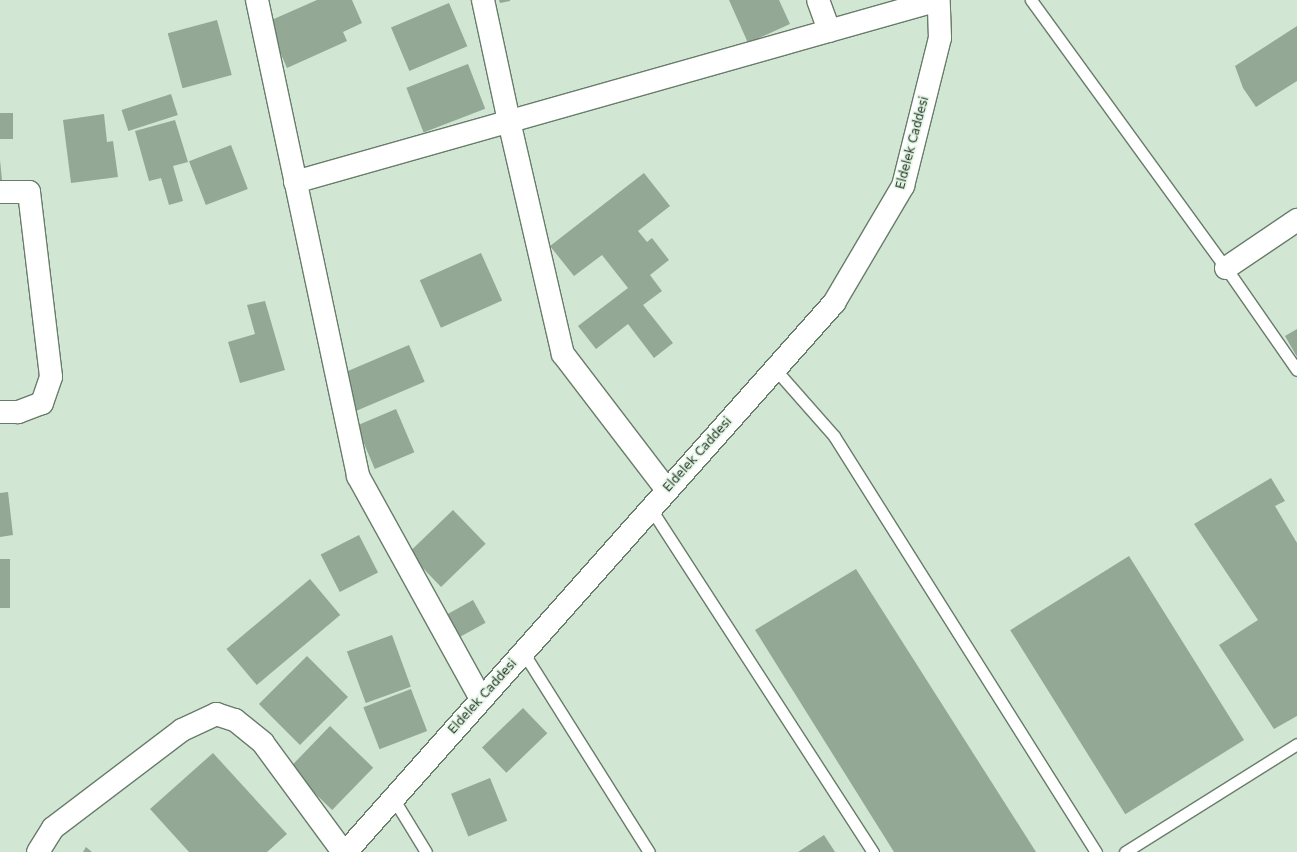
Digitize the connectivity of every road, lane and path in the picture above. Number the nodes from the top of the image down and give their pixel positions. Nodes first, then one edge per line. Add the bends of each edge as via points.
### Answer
1 (257, 0) edge
2 (483, 0) edge
3 (818, 0) edge
4 (939, 0) edge
5 (1031, 0) edge
6 (829, 31) junction
7 (509, 121) junction
8 (295, 182) junction
9 (0, 192) edge
10 (1297, 220) edge
11 (1226, 268) junction
12 (775, 369) junction
13 (1297, 370) edge
14 (0, 412) edge
15 (667, 490) junction
16 (651, 509) junction
17 (523, 652) junction
18 (481, 699) junction
19 (1297, 744) edge
20 (393, 798) junction
21 (38, 852) edge
22 (345, 852) edge
23 (426, 852) edge
24 (649, 852) edge
25 (873, 852) edge
26 (1096, 852) edge
27 (1125, 852) edge

1 - 8 street
2 - 7 street
3 - 6 street
4 - 6 street
4 - 12 street, Eldelek Caddesi via 940,38 904,186 834,303
5 - 11 lane
6 - 7 street
7 - 8 street
7 - 15 street via 563,354
8 - 18 street via 358,476
9 - 14 street via 29,192 52,377 42,403 18,412
10 - 11 street
11 - 13 lane
12 - 15 street, Eldelek Caddesi
12 - 26 lane via 834,436
15 - 16 street, Eldelek Caddesi
16 - 17 street, Eldelek Caddesi
16 - 25 lane
17 - 18 street, Eldelek Caddesi
17 - 24 lane
18 - 20 street, Eldelek Caddesi
19 - 27 lane
20 - 22 street, Eldelek Caddesi
20 - 23 lane
21 - 22 street via 53,828 182,730 216,714 235,720 263,743

